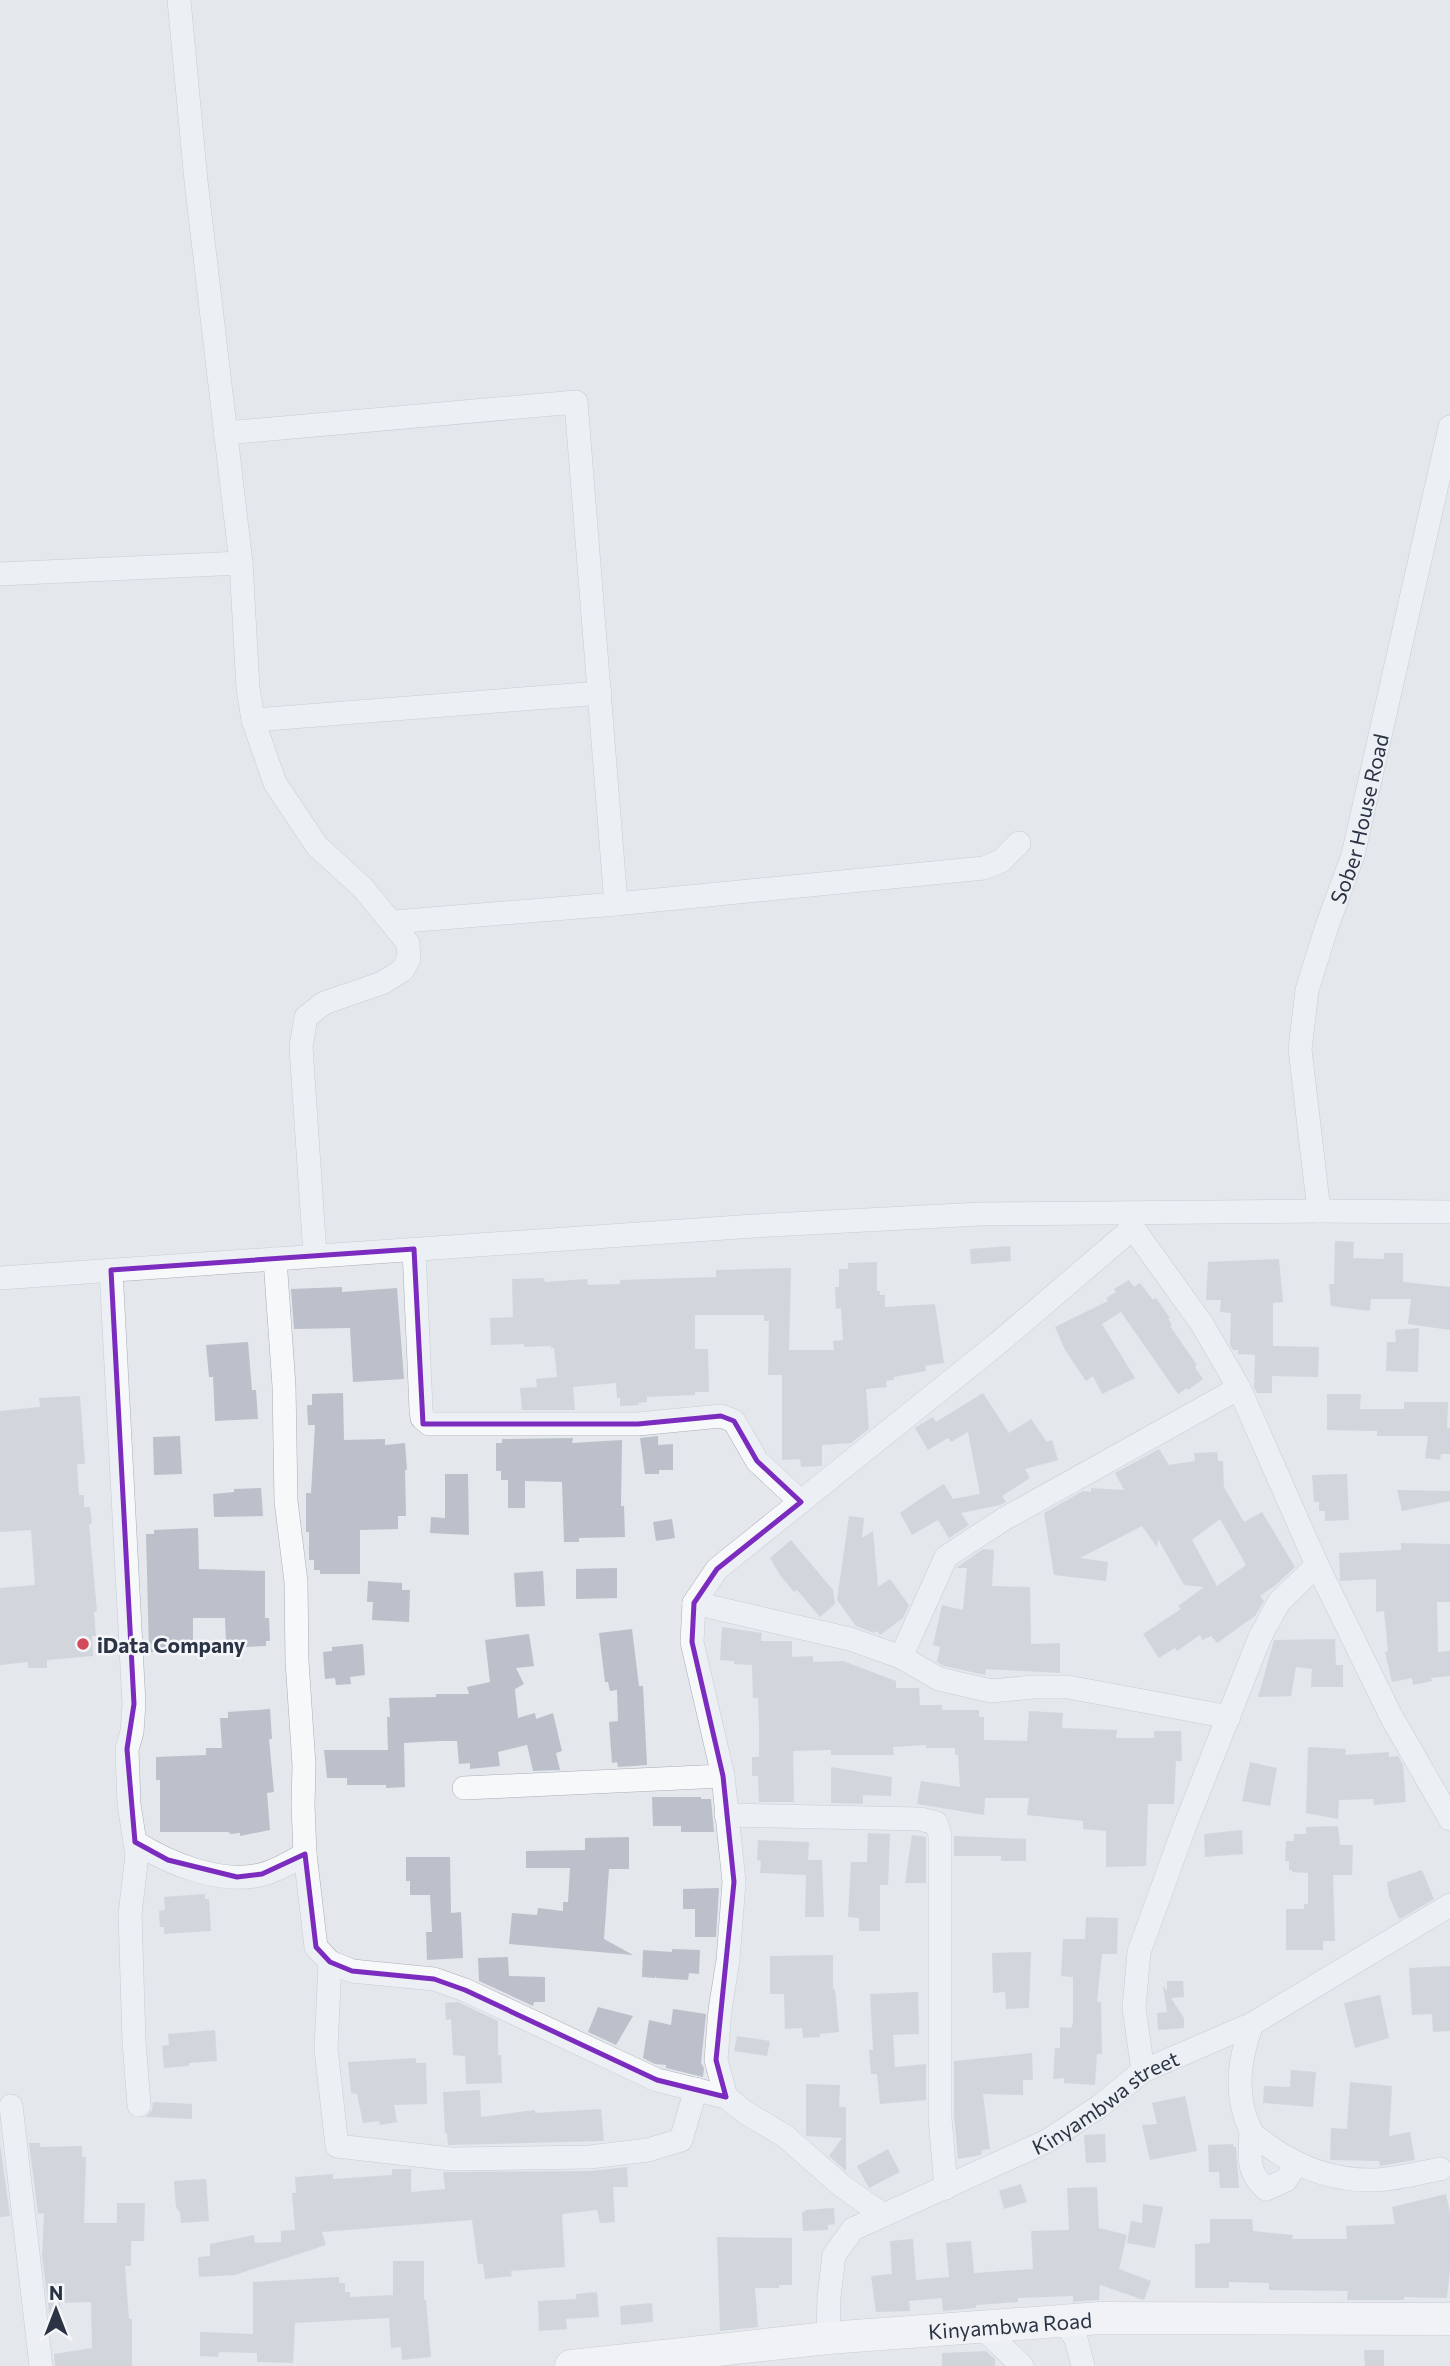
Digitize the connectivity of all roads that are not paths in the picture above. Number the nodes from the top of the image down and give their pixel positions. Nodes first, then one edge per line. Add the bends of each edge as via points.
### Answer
1 (179, 0) edge
2 (1450, 431) edge
3 (225, 433) junction
4 (242, 564) junction
5 (0, 574) edge
6 (600, 693) junction
7 (253, 720) junction
8 (1019, 843) dead end
9 (617, 904) junction
10 (393, 922) junction
11 (1319, 1211) junction
12 (1450, 1212) edge
13 (1129, 1221) junction
14 (414, 1249) junction
15 (316, 1255) junction
16 (275, 1259) junction
17 (111, 1270) junction
18 (0, 1278) edge
19 (1239, 1388) junction
20 (801, 1502) junction
21 (1317, 1565) junction
22 (694, 1604) junction
23 (901, 1657) junction
24 (1228, 1717) junction
25 (723, 1776) junction
26 (464, 1788) dead end
27 (1442, 1791) edge
28 (726, 1815) junction
29 (1450, 1819) edge
30 (135, 1842) junction
31 (305, 1854) junction
32 (1450, 1905) edge
33 (330, 1962) junction
34 (1252, 2024) junction
35 (1143, 2071) junction
36 (696, 2089) junction
37 (726, 2097) junction
38 (139, 2105) dead end
39 (11, 2106) dead end
40 (1251, 2132) junction
41 (1296, 2164) junction
42 (1440, 2169) dead end
43 (946, 2188) junction
44 (883, 2215) junction
45 (1450, 2319) edge
46 (1063, 2320) junction
47 (982, 2327) junction
48 (828, 2339) junction
49 (41, 2366) edge
50 (571, 2366) edge
51 (1022, 2366) edge
52 (1083, 2366) edge

1 - 3 street
2 - 11 street, Sober House Road via 1353,855 1307,990 1300,1049
3 - 4 street
3 - 6 street via 576,402
4 - 5 street
4 - 7 street
6 - 7 street
6 - 9 street
7 - 10 street via 275,783 317,846
8 - 9 street via 1001,861 984,868
9 - 10 street
10 - 15 street via 408,943 409,958 403,970 382,983 324,1003 306,1017 301,1033
11 - 12 street
11 - 13 street
13 - 14 street via 980,1214
13 - 19 street via 1202,1324
13 - 20 street via 997,1344
14 - 15 street
14 - 20 street via 421,1409 429,1424 638,1424 721,1416 734,1420 757,1461
15 - 16 street
16 - 17 street
16 - 31 street via 286,1501 296,1582
17 - 18 street
17 - 30 street via 134,1704 127,1749
19 - 21 street
19 - 23 street via 1004,1519 946,1557
20 - 22 street via 717,1569
21 - 24 street via 1279,1602
21 - 27 street via 1391,1716
22 - 23 street via 850,1639
22 - 25 street via 692,1642
23 - 24 street via 939,1679 991,1690 1068,1687
24 - 35 street via 1139,1952 1134,2008
25 - 26 street
25 - 28 street
27 - 29 street
28 - 37 street via 734,1882 716,2060
28 - 43 street via 936,1823 940,1835 940,2118
30 - 31 street via 168,1860 237,1877 280,1868
30 - 38 street via 130,1914
31 - 33 street via 316,1947
32 - 34 street, Kinyambwa street
33 - 36 street via 352,1971 434,1979 657,2080
33 - 36 street via 326,2049 337,2146 451,2159 590,2157 648,2150 681,2140
34 - 35 street, Kinyambwa street
34 - 40 street via 1242,2052 1240,2096
35 - 43 street, Kinyambwa street via 1048,2141
36 - 37 street
37 - 44 street via 785,2136
39 - 49 street
40 - 41 street
40 - 41 street via 1250,2162 1255,2178 1266,2189 1286,2180
41 - 42 street via 1332,2176 1377,2180
43 - 44 street, Kinyambwa street
44 - 48 street, Kinyambwa street via 853,2230 834,2255
45 - 46 street, Kinyambwa Road
46 - 47 street, Kinyambwa Road
46 - 52 street via 1076,2339
47 - 48 street, Kinyambwa Road
47 - 51 street
48 - 50 street, Kinyambwa Road

